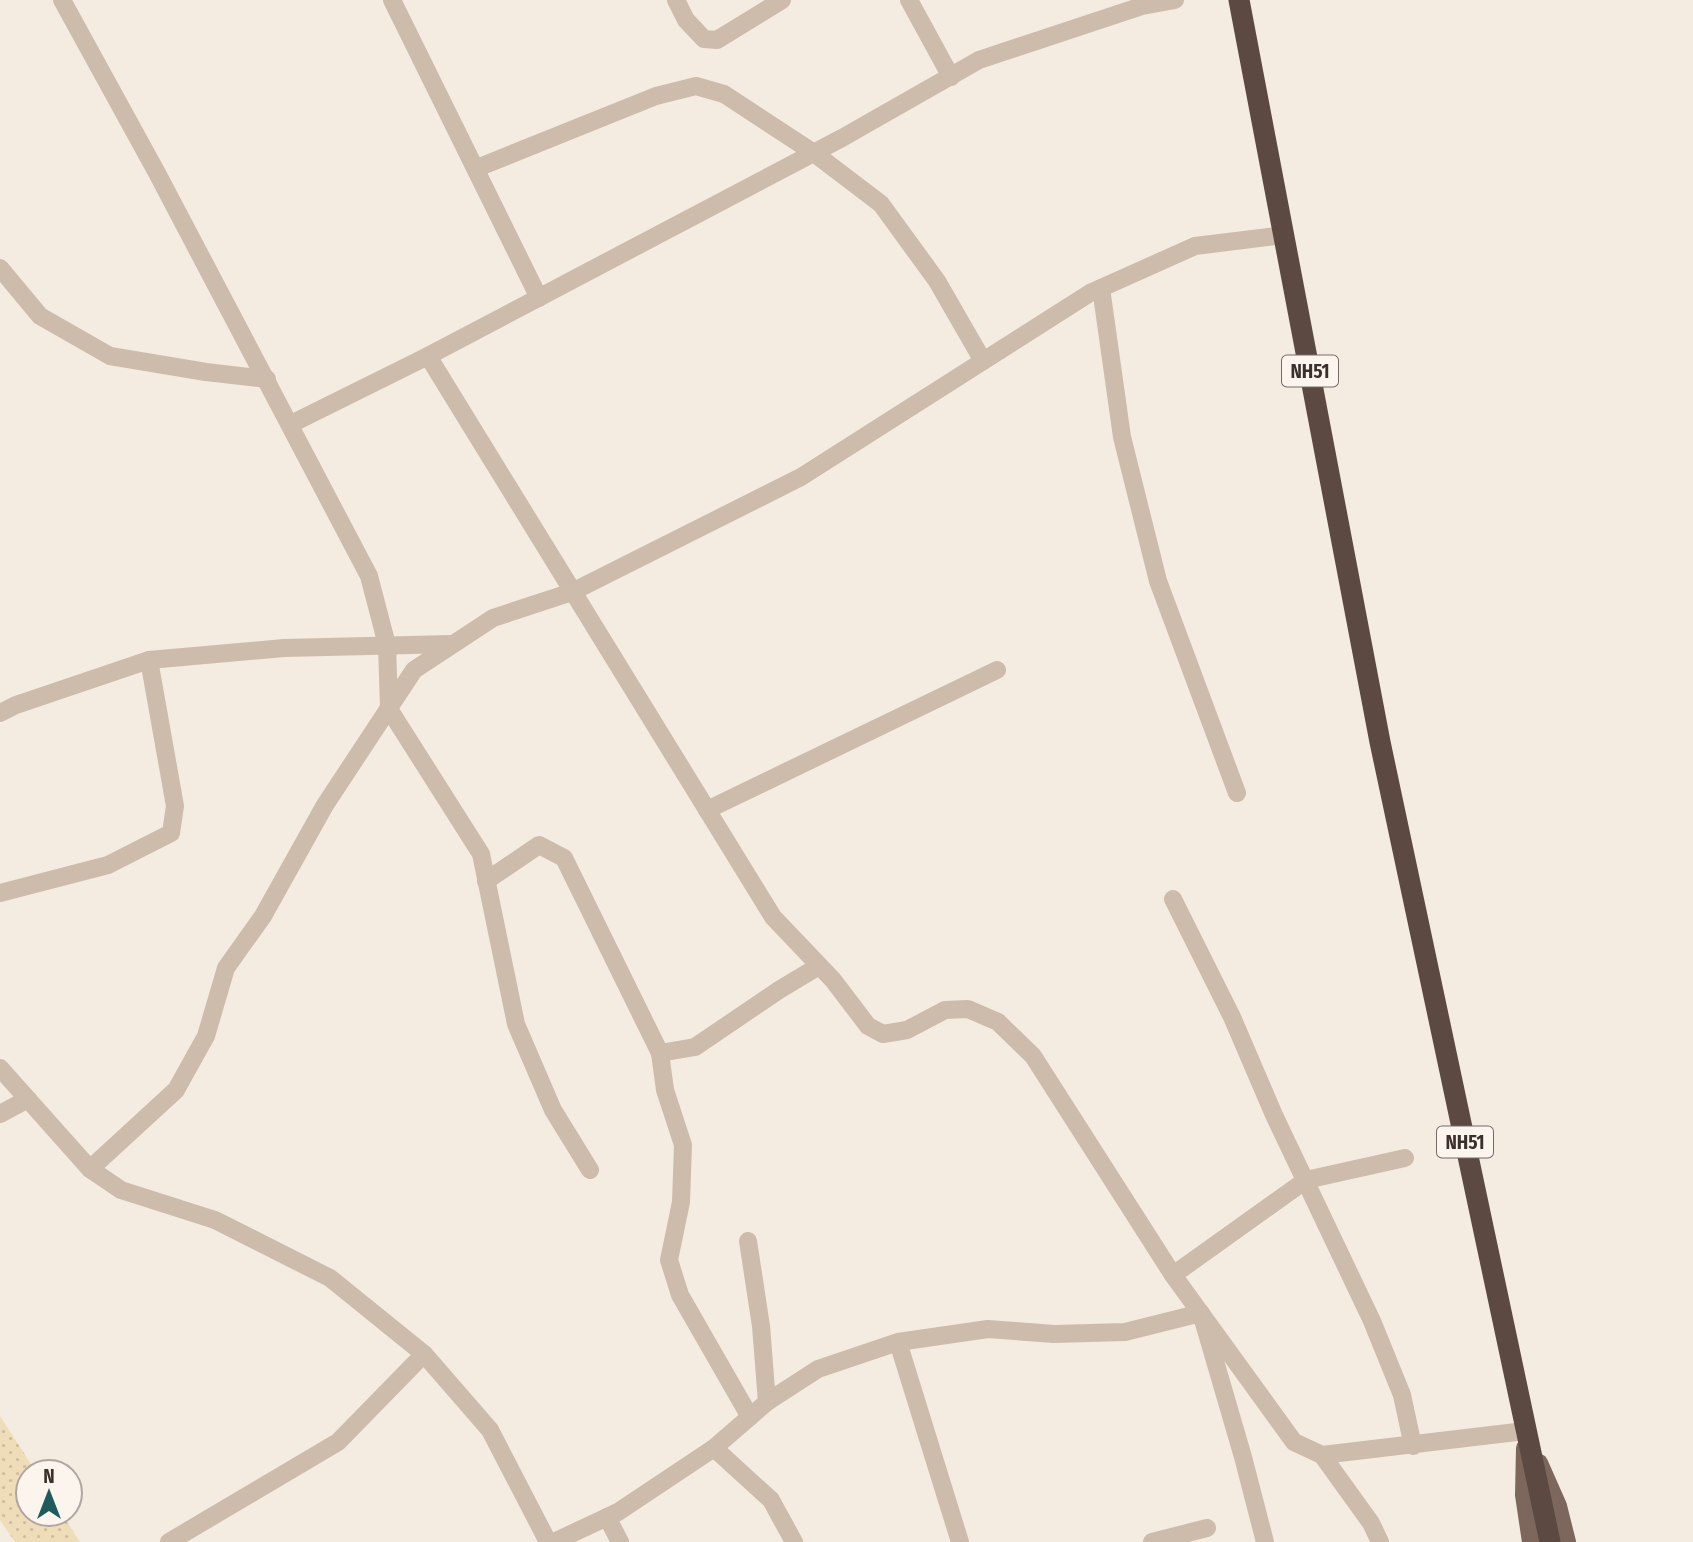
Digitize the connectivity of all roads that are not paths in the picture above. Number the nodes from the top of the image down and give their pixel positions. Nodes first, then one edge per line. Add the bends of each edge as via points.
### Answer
1 (62, 0) edge
2 (392, 0) edge
3 (676, 0) edge
4 (782, 0) edge
5 (909, 0) edge
6 (1175, 0) edge
7 (1239, 0) edge
8 (951, 77) junction
9 (814, 153) junction
10 (477, 168) junction
11 (1284, 235) junction
12 (2, 273) edge
13 (1101, 288) junction
14 (540, 298) junction
15 (428, 356) junction
16 (983, 361) junction
17 (267, 379) junction
18 (291, 424) junction
19 (572, 592) junction
20 (454, 644) junction
21 (387, 645) junction
22 (149, 660) junction
23 (997, 670) dead end
24 (389, 709) junction
25 (0, 713) edge
26 (1237, 793) dead end
27 (707, 810) junction
28 (486, 881) junction
29 (0, 893) edge
30 (1173, 899) dead end
31 (819, 966) junction
32 (660, 1053) junction
33 (0, 1068) edge
34 (28, 1099) junction
35 (0, 1114) edge
36 (1405, 1158) dead end
37 (90, 1169) junction
38 (590, 1170) dead end
39 (1306, 1180) junction
40 (748, 1241) dead end
41 (1173, 1275) junction
42 (1201, 1313) junction
43 (898, 1342) junction
44 (424, 1354) junction
45 (767, 1402) junction
46 (750, 1417) junction
47 (1525, 1431) junction
48 (1413, 1446) junction
49 (714, 1448) junction
50 (1322, 1455) junction
51 (607, 1517) junction
52 (1207, 1528) dead end
53 (169, 1542) edge
54 (548, 1542) edge
55 (554, 1542) edge
56 (620, 1542) edge
57 (794, 1542) edge
58 (960, 1542) edge
59 (1152, 1542) edge
60 (1265, 1542) edge
61 (1380, 1542) edge
62 (1531, 1542) edge
63 (1550, 1542) edge
64 (1567, 1542) edge

1 - 17 street
2 - 10 street
3 - 4 street via 686,20 704,39 718,40
5 - 8 street
6 - 8 street via 1142,5 979,60
7 - 11 highway, NH51
8 - 9 street
9 - 10 street via 724,94 696,86 656,96
9 - 14 street
9 - 16 street via 881,204 937,281
10 - 14 street
11 - 13 street via 1195,246
11 - 47 highway, NH51 via 1380,741
12 - 17 street via 40,316 110,356
13 - 16 street
13 - 26 street via 1122,436 1158,581
14 - 15 street
15 - 18 street
15 - 19 street
16 - 19 street via 801,477
17 - 18 street
18 - 21 street via 369,576
19 - 20 street via 493,618
19 - 27 street
20 - 21 street
20 - 24 street via 414,670
21 - 22 street
21 - 24 street
22 - 25 street
22 - 29 street via 175,806 171,833 108,865
23 - 27 street
24 - 28 street via 481,854
24 - 37 street via 325,804 263,916 226,968 206,1036 176,1090
27 - 31 street via 773,917
28 - 32 street via 539,845 564,858
28 - 38 street via 516,1024 553,1110
30 - 39 street
31 - 32 street via 695,1046
31 - 41 street via 868,1026 883,1034 907,1030 945,1010 968,1009 998,1022 1033,1056
32 - 46 street via 684,1146 681,1202 669,1260 680,1295
33 - 34 street
34 - 35 street
34 - 37 street
36 - 39 street
37 - 44 street via 121,1190 215,1220 330,1278
39 - 41 street
39 - 48 street via 1397,1383
40 - 45 street
41 - 42 street
42 - 43 street via 1125,1332 1054,1334 988,1329
42 - 50 street via 1294,1442
42 - 60 street
43 - 45 street via 818,1369
43 - 58 street
44 - 53 street via 338,1442
44 - 54 street via 490,1430
45 - 46 street
46 - 49 street
47 - 48 street
47 - 62 main road via 1524,1495
47 - 63 highway, NH51
47 - 64 main road via 1558,1506
48 - 50 street
49 - 51 street
49 - 57 street via 771,1500
50 - 61 street
51 - 55 street
51 - 56 street
52 - 59 street

